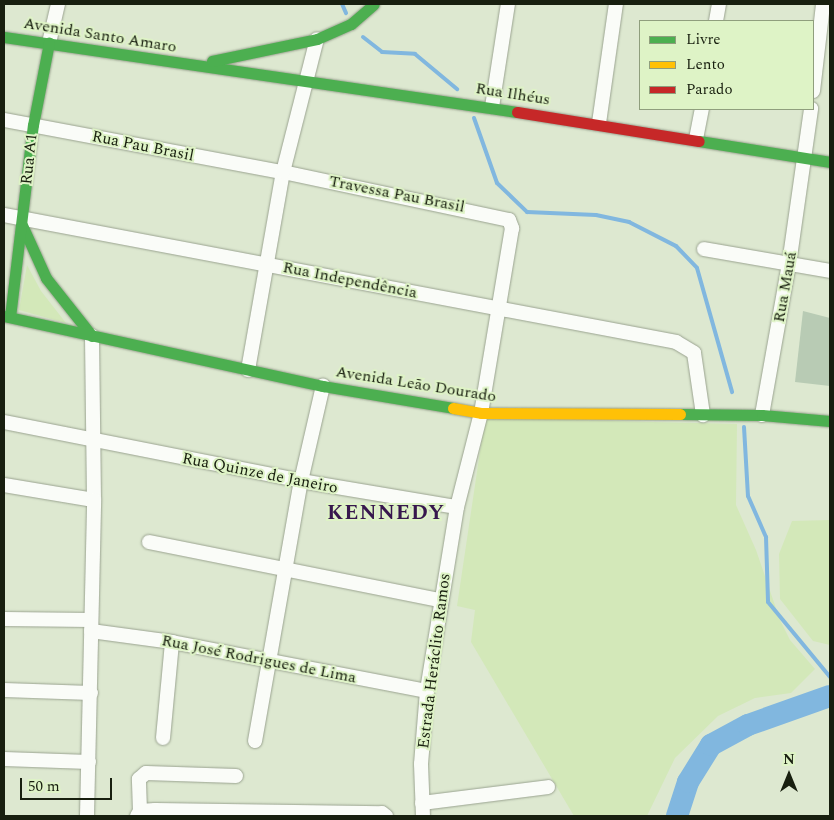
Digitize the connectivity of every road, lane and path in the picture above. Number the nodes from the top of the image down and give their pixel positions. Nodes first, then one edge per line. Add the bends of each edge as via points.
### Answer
1 (58, 4) edge
2 (374, 4) edge
3 (508, 4) edge
4 (616, 4) edge
5 (719, 4) edge
6 (823, 4) edge
7 (716, 20) edge
8 (4, 37) edge
9 (317, 38) junction
10 (49, 44) junction
11 (190, 66) junction
12 (304, 78) junction
13 (814, 82) edge
14 (492, 107) junction
15 (702, 110) edge
16 (811, 110) edge
17 (4, 120) edge
18 (599, 123) junction
19 (33, 125) junction
20 (696, 140) junction
21 (805, 158) junction
22 (830, 162) edge
23 (283, 172) junction
24 (4, 214) edge
25 (509, 220) joint
26 (22, 222) junction
27 (704, 249) dead end
28 (265, 263) junction
29 (789, 264) junction
30 (830, 271) edge
31 (496, 309) junction
32 (7, 316) edge
33 (92, 336) junction
34 (248, 370) junction
35 (323, 386) junction
36 (481, 413) junction
37 (703, 415) junction
38 (762, 415) junction
39 (830, 421) edge
40 (4, 422) edge
41 (93, 440) junction
42 (300, 481) junction
43 (4, 486) edge
44 (94, 500) junction
45 (457, 507) junction
46 (149, 542) dead end
47 (284, 569) junction
48 (440, 600) junction
49 (4, 619) edge
50 (91, 625) junction
51 (172, 642) junction
52 (268, 659) junction
53 (4, 690) edge
54 (427, 691) junction
55 (91, 693) junction
56 (162, 738) dead end
57 (255, 741) dead end
58 (4, 760) edge
59 (89, 762) junction
60 (236, 776) dead end
61 (548, 787) dead end
62 (422, 810) edge
63 (139, 814) edge
64 (87, 816) edge
65 (386, 816) edge

1 - 10 street, Rua A1
2 - 9 main road via 351,24
3 - 14 street
4 - 18 street
5 - 7 street
6 - 13 street
8 - 10 main road, Avenida Santo Amaro
9 - 11 main road
9 - 12 street
10 - 11 main road, Avenida Santo Amaro
10 - 19 main road, Rua A1
11 - 12 main road, Rua Ilhéus
12 - 14 main road, Rua Ilhéus
12 - 23 street
14 - 18 main road, Rua Ilhéus
15 - 20 street
16 - 21 street, Rua Mauá
17 - 19 street, Rua Pau Brasil
18 - 20 main road, Rua Ilhéus
19 - 23 street, Rua Pau Brasil
19 - 26 main road, Rua A1
20 - 21 main road, Rua Ilhéus
21 - 22 main road, Rua Ilhéus
21 - 29 street, Rua Mauá
23 - 25 street, Travessa Pau Brasil
23 - 28 street
24 - 26 street, Rua Independência
25 - 31 street, Estrada Heráclito Ramos via 512,228
26 - 28 street, Rua Independência
26 - 32 main road, Rua A1
26 - 33 main road via 46,278
27 - 29 street
28 - 31 street, Rua Independência
28 - 34 street
29 - 30 street
29 - 38 street, Rua Mauá
31 - 36 street, Estrada Heráclito Ramos
31 - 37 street, Rua Independência via 676,342 694,353
32 - 33 main road, Avenida Leão Dourado
33 - 34 main road, Avenida Leão Dourado
33 - 41 street
34 - 35 main road, Avenida Leão Dourado
35 - 36 main road, Avenida Leão Dourado
35 - 42 street
36 - 37 main road, Avenida Leão Dourado
36 - 45 street, Estrada Heráclito Ramos
37 - 38 main road, Avenida Leão Dourado
38 - 39 main road, Avenida Leão Dourado
40 - 41 street, Rua Quinze de Janeiro
41 - 42 street, Rua Quinze de Janeiro
41 - 44 street
42 - 45 street, Rua Quinze de Janeiro
42 - 47 street
43 - 44 street
44 - 50 street
45 - 48 street, Estrada Heráclito Ramos
46 - 47 street
47 - 48 street
47 - 52 street
48 - 54 street, Estrada Heráclito Ramos
49 - 50 street, Rua José Rodrigues de Lima
50 - 51 street, Rua José Rodrigues de Lima
50 - 55 street
51 - 52 street, Rua José Rodrigues de Lima
51 - 56 street
52 - 54 street, Rua José Rodrigues de Lima
52 - 57 street
53 - 55 street
54 - 62 street, Estrada Heráclito Ramos
55 - 59 street
58 - 59 street
59 - 64 street
60 - 63 street via 146,773 139,779
61 - 62 street
63 - 65 street via 382,813

